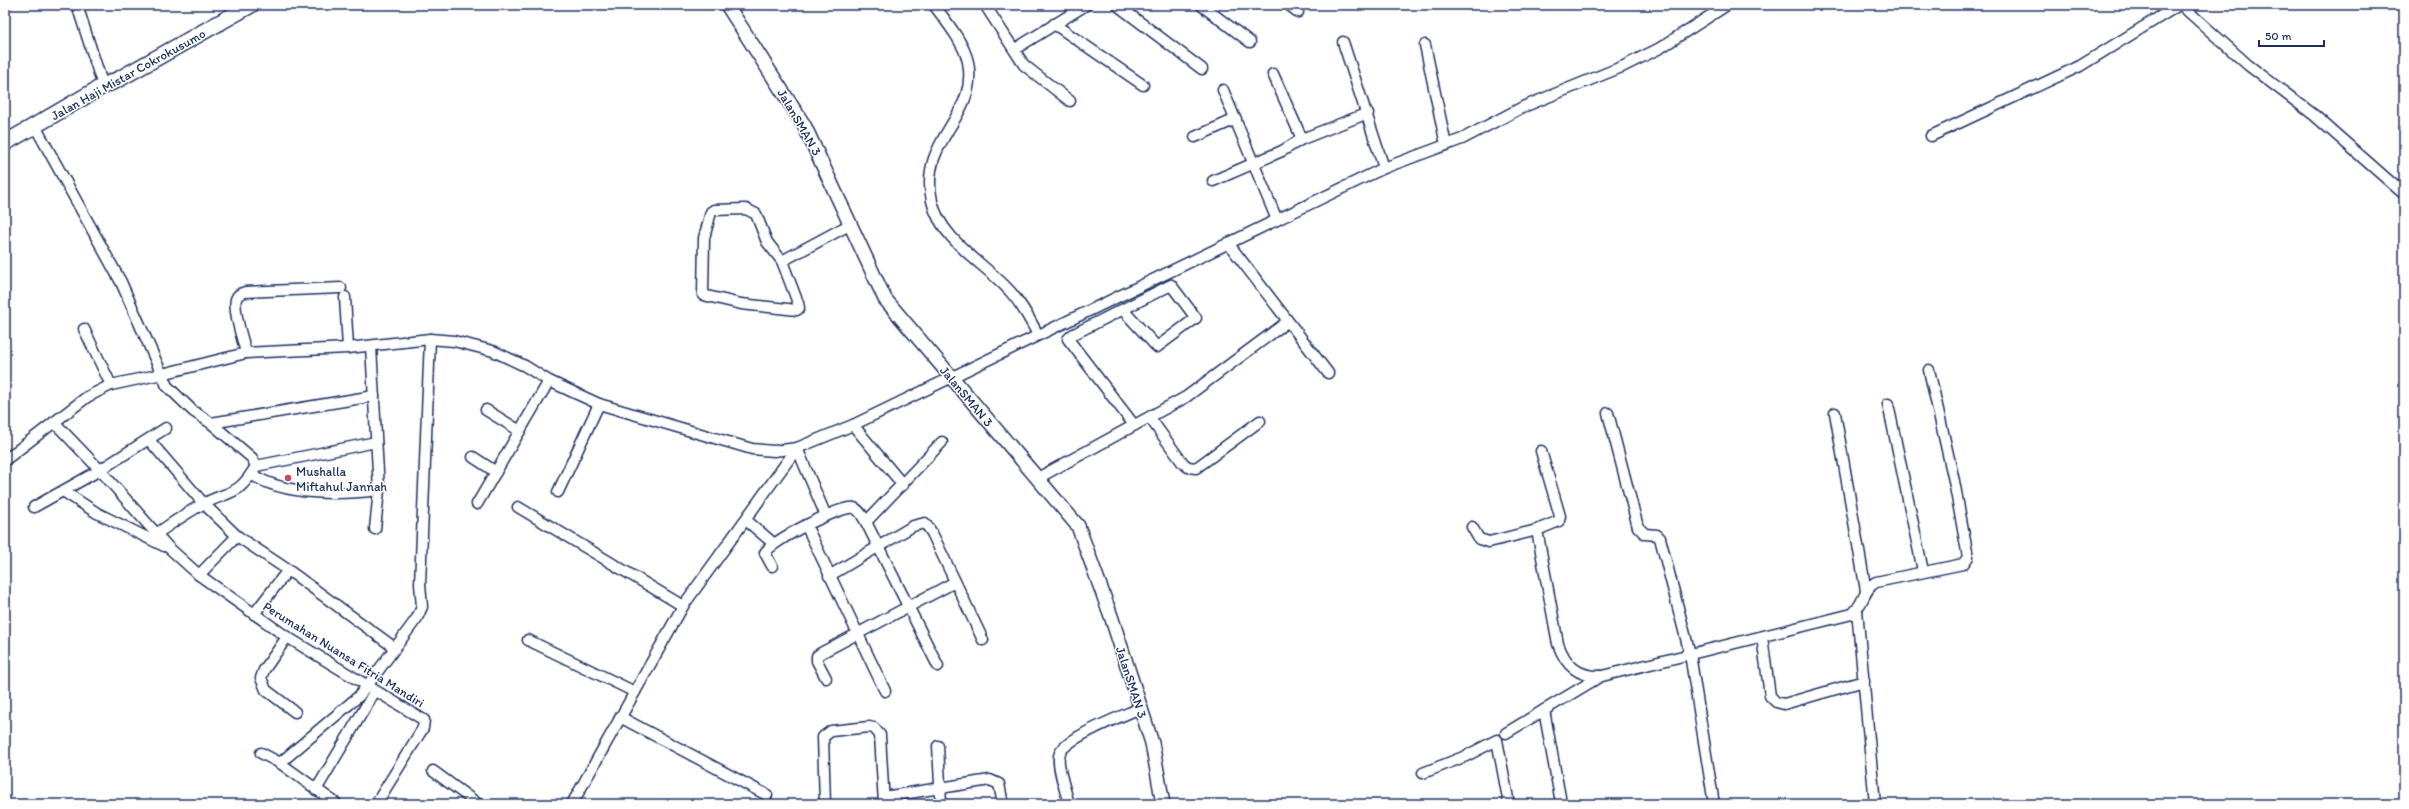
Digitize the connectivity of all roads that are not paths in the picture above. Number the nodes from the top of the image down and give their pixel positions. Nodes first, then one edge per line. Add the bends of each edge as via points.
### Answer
1 (77, 5) edge
2 (251, 5) edge
3 (727, 5) edge
4 (934, 5) edge
5 (985, 5) edge
6 (1086, 5) edge
7 (1117, 5) edge
8 (1201, 5) edge
9 (1289, 5) edge
10 (1727, 5) edge
11 (2180, 5) edge
12 (1298, 12) dead end
13 (1054, 24) junction
14 (1250, 42) dead end
15 (1343, 42) dead end
16 (1425, 45) dead end
17 (1015, 49) junction
18 (1202, 69) dead end
19 (1272, 74) dead end
20 (1143, 85) dead end
21 (103, 86) junction
22 (1223, 90) dead end
23 (1070, 101) dead end
24 (1368, 113) junction
25 (1236, 119) junction
26 (35, 126) junction
27 (1932, 136) dead end
28 (1195, 137) dead end
29 (1302, 139) junction
30 (5, 143) edge
31 (1446, 145) junction
32 (1254, 164) junction
33 (1384, 168) junction
34 (1213, 181) dead end
35 (2404, 194) edge
36 (1277, 220) junction
37 (851, 224) junction
38 (1228, 244) junction
39 (782, 261) junction
40 (1123, 310) junction
41 (1287, 322) junction
42 (84, 330) dead end
43 (1038, 335) junction
44 (430, 339) junction
45 (371, 346) junction
46 (348, 348) junction
47 (246, 353) junction
48 (1929, 370) dead end
49 (1328, 373) dead end
50 (162, 374) junction
51 (951, 377) junction
52 (549, 381) junction
53 (111, 385) junction
54 (374, 396) junction
55 (599, 404) junction
56 (1888, 404) dead end
57 (486, 410) dead end
58 (1608, 413) dead end
59 (1835, 413) dead end
60 (1150, 418) junction
61 (1260, 421) dead end
62 (54, 422) junction
63 (211, 423) junction
64 (853, 425) junction
65 (1134, 425) junction
66 (166, 428) dead end
67 (520, 431) junction
68 (149, 440) junction
69 (376, 442) junction
70 (942, 442) dead end
71 (797, 448) junction
72 (1541, 451) dead end
73 (473, 457) dead end
74 (5, 460) edge
75 (100, 470) junction
76 (253, 470) junction
77 (496, 472) junction
78 (1038, 478) junction
79 (903, 485) junction
80 (379, 490) junction
81 (63, 491) junction
82 (558, 492) dead end
83 (204, 504) junction
84 (477, 504) dead end
85 (34, 507) dead end
86 (518, 507) dead end
87 (826, 516) junction
88 (746, 520) junction
89 (866, 522) junction
90 (806, 525) junction
91 (1472, 526) dead end
92 (376, 529) dead end
93 (1537, 530) junction
94 (156, 534) junction
95 (237, 536) junction
96 (773, 543) junction
97 (168, 547) junction
98 (879, 547) junction
99 (772, 566) dead end
100 (288, 570) junction
101 (1923, 571) junction
102 (199, 575) junction
103 (829, 576) junction
104 (955, 582) junction
105 (1866, 591) junction
106 (683, 606) junction
107 (907, 606) junction
108 (1857, 610) junction
109 (254, 614) junction
110 (857, 633) junction
111 (287, 637) junction
112 (1762, 637) junction
113 (528, 640) dead end
114 (984, 640) dead end
115 (395, 648) junction
116 (1690, 654) junction
117 (938, 666) dead end
118 (1602, 676) junction
119 (826, 678) dead end
120 (1864, 681) junction
121 (371, 689) junction
122 (886, 691) dead end
123 (635, 692) junction
124 (1140, 708) junction
125 (1544, 710) junction
126 (295, 712) dead end
127 (620, 717) junction
128 (1506, 733) dead end
129 (938, 746) dead end
130 (261, 753) dead end
131 (280, 763) junction
132 (432, 771) dead end
133 (1423, 773) dead end
134 (940, 789) junction
135 (316, 790) junction
136 (767, 795) dead end
137 (1560, 797) dead end
138 (884, 800) edge
139 (337, 804) edge
140 (376, 804) edge
141 (478, 804) edge
142 (572, 804) edge
143 (825, 804) edge
144 (942, 804) edge
145 (1003, 804) edge
146 (1069, 804) edge
147 (1163, 804) edge
148 (1508, 804) edge
149 (1714, 804) edge
150 (1875, 804) edge

1 - 21 street
2 - 21 main road, Jalan Haji Mistar Cokrokusumo
3 - 37 street, JalanSMAN 3 via 804,125
4 - 43 street via 964,52 968,62 969,78 962,107 933,157 929,173 932,202 940,219 954,238 1006,286 1025,311
5 - 17 street
6 - 13 street
7 - 18 street
8 - 14 street
9 - 12 street
10 - 31 street via 1660,48 1624,66 1523,107
11 - 27 street via 2080,66
11 - 35 street via 2248,65 2314,115
13 - 17 street
13 - 20 street
15 - 24 street
16 - 31 street
17 - 23 street via 1024,65
19 - 29 street
21 - 26 main road, Jalan Haji Mistar Cokrokusumo
22 - 25 street
24 - 29 street
24 - 33 street
25 - 28 street
25 - 32 street
26 - 30 main road, Jalan Haji Mistar Cokrokusumo
26 - 50 street via 121,282
29 - 32 street
31 - 33 street
32 - 34 street
32 - 36 street
33 - 36 street
36 - 38 street
37 - 39 street
37 - 51 street, JalanSMAN 3 via 885,299
38 - 41 street
38 - 43 street
39 - 39 street via 767,242 752,210 710,212 704,238 701,292 705,297 797,310 798,303
40 - 40 street via 1171,285 1196,318 1158,347
40 - 65 street via 1068,339
41 - 49 street
41 - 60 street via 1186,397
42 - 53 street
43 - 51 street
44 - 45 street
44 - 52 street via 454,341 493,351
44 - 115 street via 420,584 422,607
45 - 46 street
45 - 54 street
46 - 47 street
46 - 47 street via 343,292 245,292 238,295 236,308
47 - 50 street
48 - 101 street via 1968,557 1963,564 1957,566
50 - 53 street
50 - 63 street via 168,386 183,403
51 - 64 street
51 - 78 street, JalanSMAN 3
52 - 55 street
52 - 67 street
53 - 62 street via 93,392
54 - 63 street
54 - 69 street
55 - 71 street via 752,449 774,451
55 - 82 street
56 - 101 street
57 - 67 street
58 - 116 street via 1638,526 1645,534 1657,535 1660,538
59 - 105 street
60 - 61 street via 1182,462 1188,467 1196,468
60 - 65 street
62 - 74 street
62 - 75 street, Perumahan Nuansa Fitria Mandiri
63 - 76 street via 252,458
64 - 71 street
64 - 79 street
65 - 78 street
66 - 68 street
67 - 77 street
68 - 75 street
68 - 83 street
69 - 76 street
69 - 80 street
70 - 79 street
71 - 87 street
71 - 88 street
72 - 93 street via 1560,516 1555,524
73 - 77 street
75 - 81 street
75 - 94 street, Perumahan Nuansa Fitria Mandiri
76 - 80 street via 262,482 303,490 353,493
76 - 83 street via 235,492
77 - 84 street
78 - 124 street, JalanSMAN 3 via 1082,533
79 - 89 street
80 - 92 street
81 - 85 street
81 - 97 street via 98,513
83 - 94 street
83 - 95 street
86 - 106 street
87 - 89 street via 854,508
87 - 90 street
88 - 96 street
88 - 106 street
89 - 98 street
90 - 96 street
90 - 103 street
91 - 93 street via 1479,539 1489,542
93 - 118 street via 1562,657 1577,672
94 - 97 street, Perumahan Nuansa Fitria Mandiri
95 - 100 street
95 - 102 street
96 - 99 street via 765,553
97 - 102 street, Perumahan Nuansa Fitria Mandiri
98 - 103 street
98 - 104 street via 913,526 925,523
98 - 107 street
100 - 109 street
100 - 115 street
101 - 105 street via 1876,582
102 - 109 street, Perumahan Nuansa Fitria Mandiri
103 - 110 street
104 - 107 street
104 - 114 street
105 - 108 street
106 - 123 street
107 - 110 street
107 - 117 street
108 - 112 street via 1852,614
108 - 120 street
109 - 111 street, Perumahan Nuansa Fitria Mandiri
110 - 119 street via 817,656
110 - 122 street
111 - 121 street, Perumahan Nuansa Fitria Mandiri
111 - 126 street via 260,678 266,690
112 - 116 street
112 - 120 street via 1770,696 1776,702 1784,704
113 - 123 street
115 - 121 street
116 - 118 street
116 - 149 street
118 - 125 street
120 - 150 street
121 - 131 street via 359,696
121 - 135 street
121 - 140 street, Perumahan Nuansa Fitria Mandiri via 424,720 423,728
123 - 127 street
124 - 146 street via 1072,740 1061,751 1059,762
124 - 147 street, JalanSMAN 3 via 1152,743
125 - 128 street
125 - 137 street
127 - 136 street
127 - 142 street
129 - 134 street
130 - 131 street
131 - 135 street
132 - 141 street
133 - 148 street via 1497,740
134 - 138 street
134 - 144 street
134 - 145 street via 996,781 1001,789
135 - 139 street
138 - 143 street via 880,735 877,730 869,727 831,731 823,737

